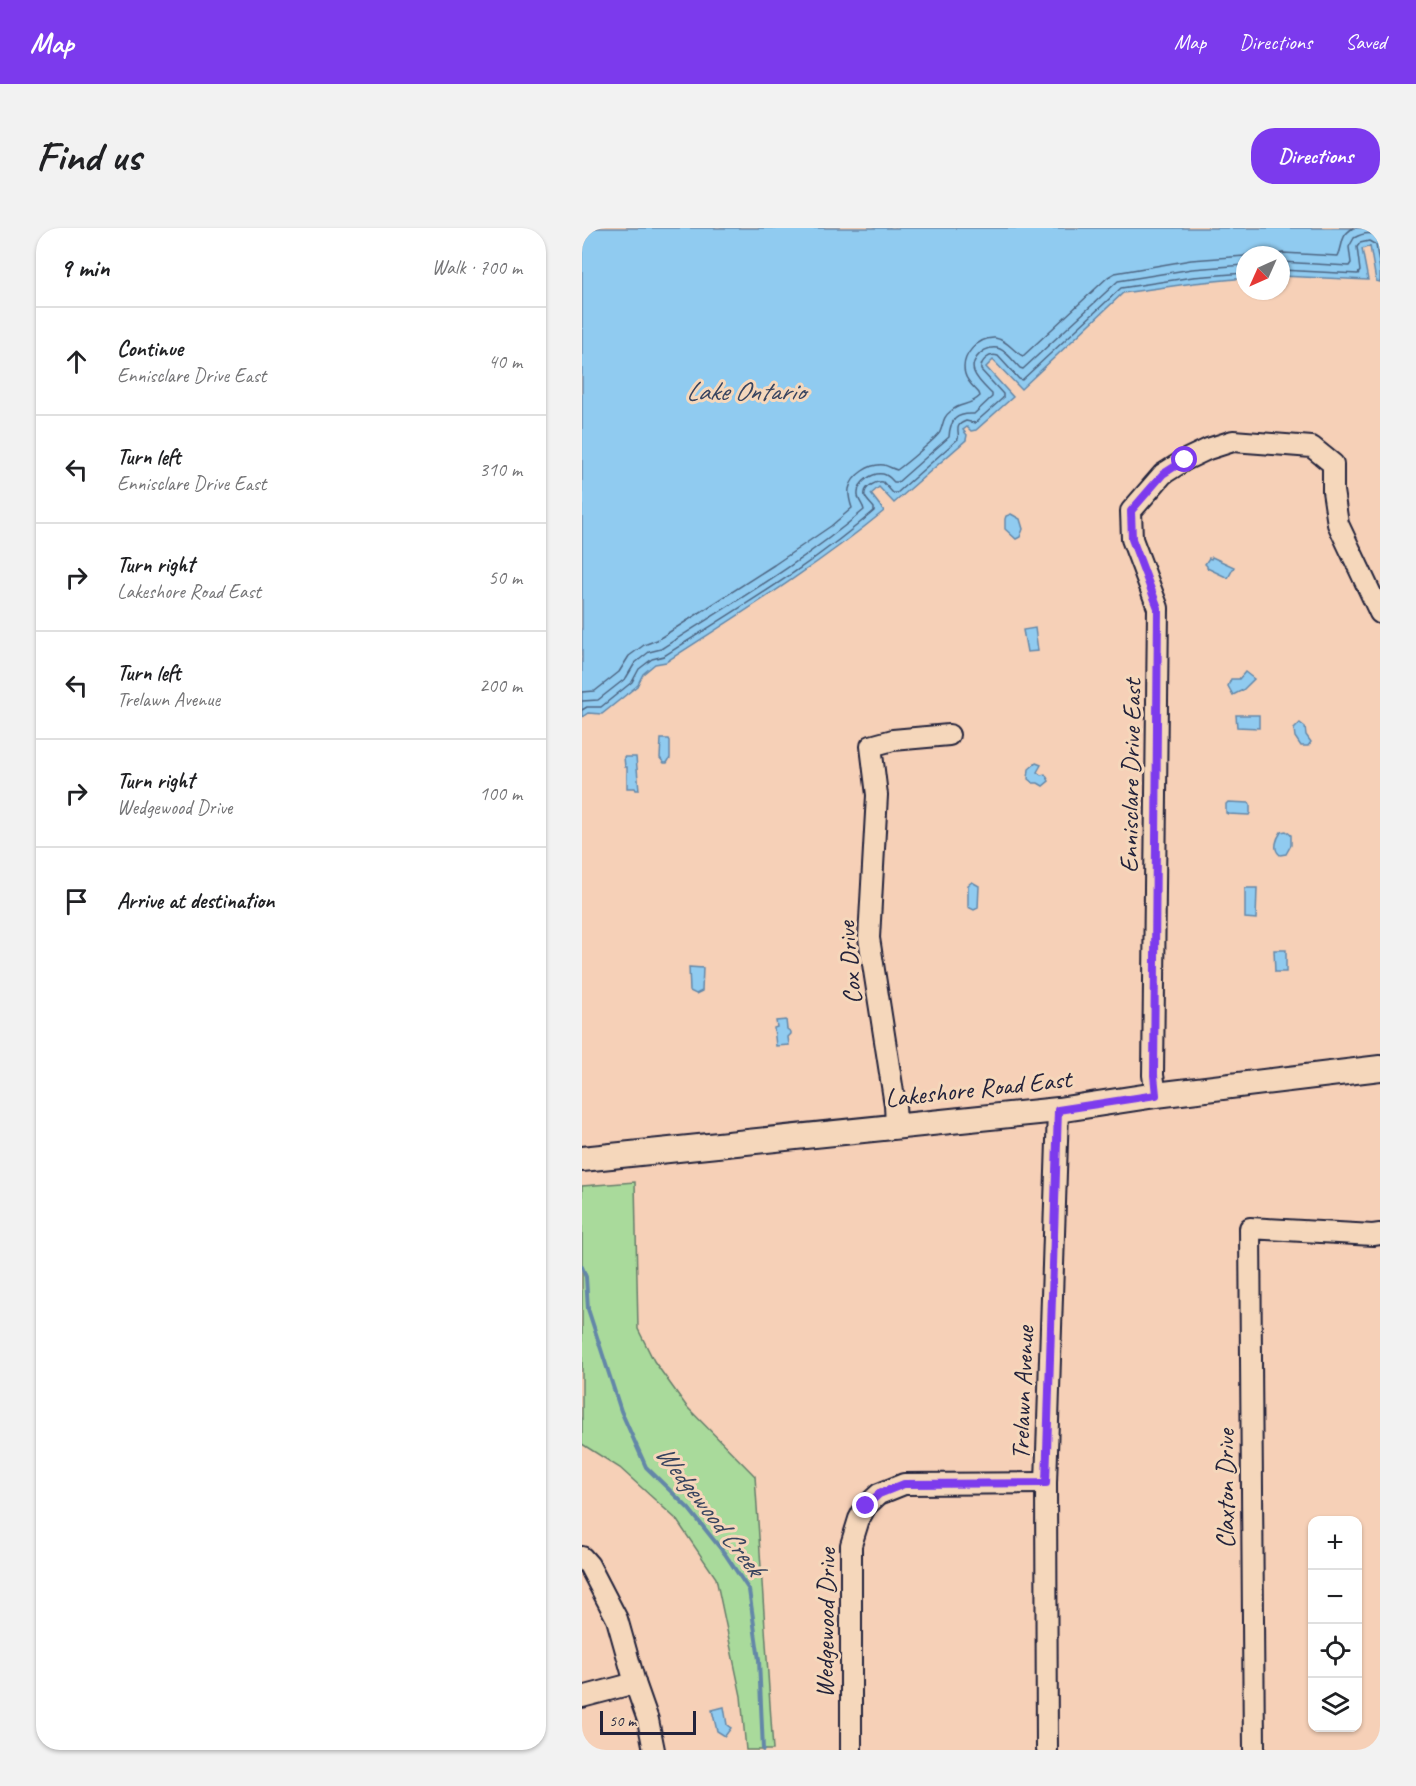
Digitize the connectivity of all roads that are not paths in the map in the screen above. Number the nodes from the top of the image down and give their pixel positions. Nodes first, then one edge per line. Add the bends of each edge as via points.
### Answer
1 (1380, 613) edge
2 (949, 735) dead end
3 (1380, 1068) edge
4 (1156, 1095) junction
5 (1058, 1110) junction
6 (896, 1125) junction
7 (582, 1160) edge
8 (1380, 1234) edge
9 (1046, 1483) junction
10 (582, 1557) edge
11 (635, 1683) junction
12 (582, 1696) edge
13 (654, 1750) edge
14 (851, 1750) edge
15 (1047, 1750) edge
16 (1254, 1750) edge

1 - 4 street, Ennisclare Drive East via 1338,524 1334,464 1312,447 1233,441 1185,460 1163,474 1131,511 1132,539 1158,608
2 - 6 street, Cox Drive via 871,746 877,795 869,938
3 - 4 main road, Lakeshore Road East
4 - 5 main road, Lakeshore Road East
5 - 6 main road, Lakeshore Road East
5 - 9 street, Trelawn Avenue
6 - 7 main road, Lakeshore Road East
8 - 16 street, Claxton Drive via 1250,1228
9 - 14 street, Wedgewood Drive via 904,1484 879,1494 866,1506 851,1545
9 - 15 street, Trelawn Avenue
10 - 11 street via 617,1619
11 - 12 street
11 - 13 street

